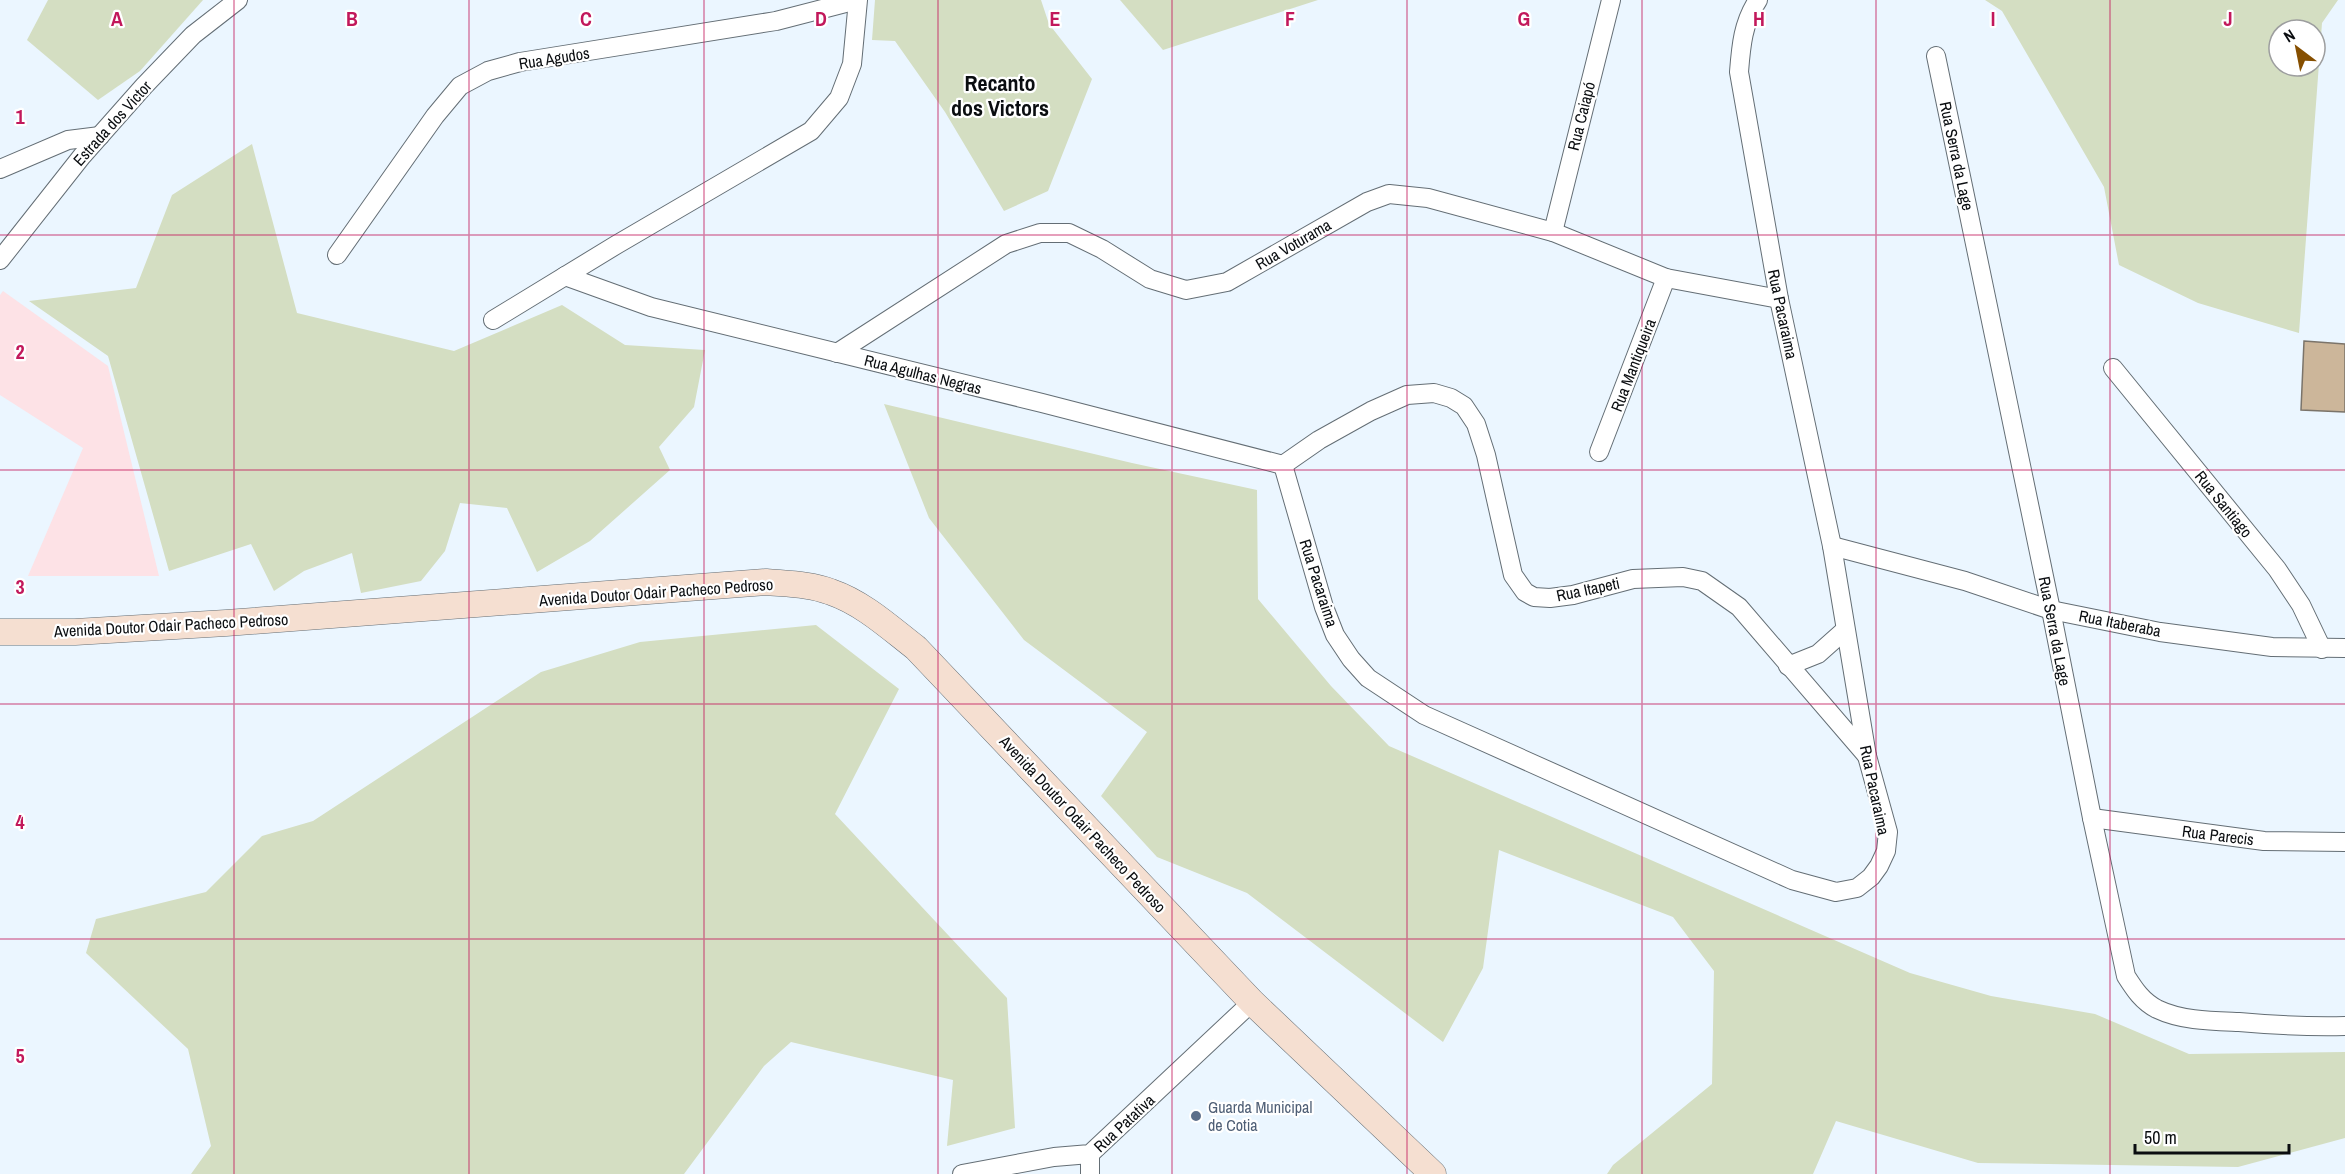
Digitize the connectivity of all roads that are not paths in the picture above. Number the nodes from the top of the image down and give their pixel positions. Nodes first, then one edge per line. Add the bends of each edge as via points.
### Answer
1 (238, 0) edge
2 (857, 0) edge
3 (1611, 0) edge
4 (1758, 0) edge
5 (1936, 56) dead end
6 (100, 136) junction
7 (0, 169) edge
8 (1553, 232) junction
9 (337, 255) dead end
10 (0, 260) edge
11 (565, 276) junction
12 (1666, 278) junction
13 (1779, 299) junction
14 (493, 320) dead end
15 (837, 353) junction
16 (2113, 368) dead end
17 (1599, 452) dead end
18 (1283, 465) junction
19 (1832, 546) junction
20 (2051, 610) junction
21 (1845, 630) junction
22 (0, 632) edge
23 (2345, 648) edge
24 (2322, 649) junction
25 (1788, 666) junction
26 (1867, 756) junction
27 (2092, 818) junction
28 (2345, 842) edge
29 (1252, 1002) junction
30 (2345, 1026) edge
31 (1090, 1154) junction
32 (962, 1174) edge
33 (1090, 1174) edge
34 (1433, 1174) edge

1 - 6 street, Estrada dos Victor via 194,35
2 - 9 street, Rua Agudos via 776,21 488,70 460,86 435,116
2 - 11 street via 852,64 839,98 811,131
3 - 8 street, Rua Caiapó
4 - 13 street, Rua Pacaraima via 1741,41 1739,72
5 - 20 street, Rua Serra da Lage
6 - 7 street via 68,140
6 - 10 street, Estrada dos Victor
8 - 12 street, Rua Voturama
8 - 15 street, Rua Voturama via 1428,198 1389,194 1367,202 1227,282 1186,290 1150,279 1069,233 1040,233 1006,244
11 - 14 street
11 - 15 street, Rua Agulhas Negras via 651,307
12 - 13 street, Rua Voturama
12 - 17 street, Rua Mantiqueira
13 - 19 street, Rua Pacaraima
15 - 18 street, Rua Agulhas Negras
16 - 24 street, Rua Santiago via 2277,569 2301,605
18 - 25 street, Rua Itapeti via 1319,440 1407,395 1434,393 1451,398 1464,406 1476,424 1514,575 1525,592 1551,598 1633,579 1683,577 1702,581 1738,607
18 - 26 street, Rua Pacaraima via 1335,635 1368,678 1424,715 1792,880 1836,892 1857,888 1871,878 1886,851 1888,832
19 - 20 street, Rua Itaberaba via 1965,581
19 - 21 street, Rua Pacaraima
20 - 24 street, Rua Itaberaba via 2160,632 2272,647
20 - 27 street, Rua Serra da Lage
21 - 25 street via 1818,654
21 - 26 street, Rua Pacaraima
22 - 29 main road, Avenida Doutor Odair Pacheco Pedroso via 226,623 766,582 829,591 859,605 915,648
23 - 24 street, Rua Itaberaba
25 - 26 street, Rua Itapeti
27 - 28 street, Rua Parecis via 2264,841
27 - 30 street, Rua Serra da Lage via 2126,976 2139,996 2158,1009 2202,1020
29 - 31 street, Rua Patativa
29 - 34 main road, Avenida Doutor Odair Pacheco Pedroso
31 - 32 street, Rua Patativa via 1044,1158
31 - 33 street

